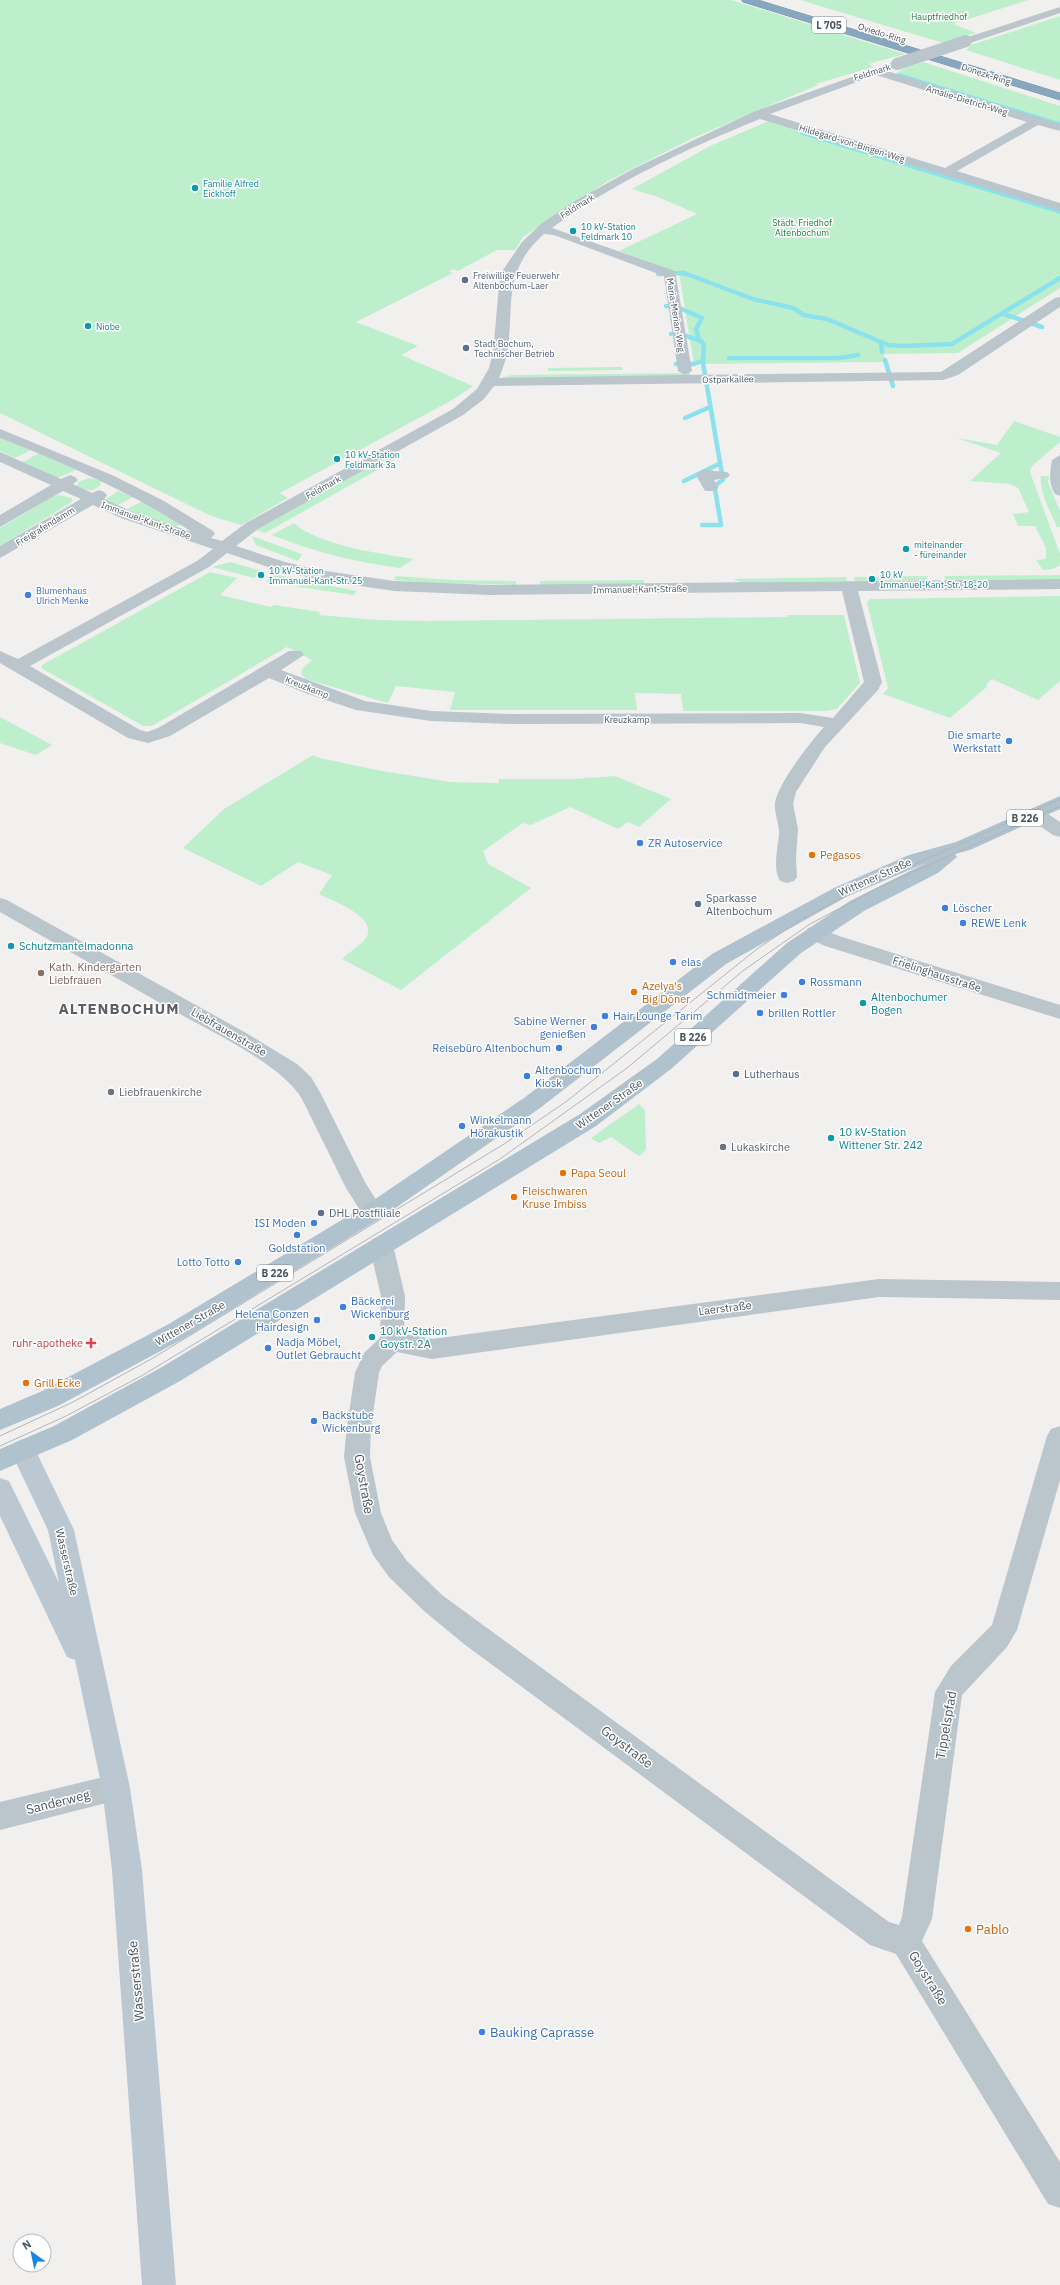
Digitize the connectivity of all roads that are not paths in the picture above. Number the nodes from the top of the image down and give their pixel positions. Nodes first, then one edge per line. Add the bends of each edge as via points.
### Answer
1 (747, 0) edge
2 (772, 0) edge
3 (1060, 10) edge
4 (924, 46) joint
5 (912, 50) joint
6 (875, 71) junction
7 (1060, 88) edge
8 (1060, 98) edge
9 (758, 114) junction
10 (1037, 121) junction
11 (1060, 128) edge
12 (947, 172) junction
13 (1060, 207) edge
14 (542, 230) junction
15 (1060, 302) edge
16 (962, 365) junction
17 (685, 371) junction
18 (492, 378) junction
19 (0, 433) edge
20 (0, 456) edge
21 (1059, 464) edge
22 (96, 474) junction
23 (722, 475) dead end
24 (112, 481) junction
25 (707, 482) dead end
26 (60, 486) junction
27 (1060, 491) edge
28 (90, 500) junction
29 (0, 522) edge
30 (225, 546) junction
31 (0, 553) edge
32 (1060, 584) edge
33 (849, 586) junction
34 (295, 655) dead end
35 (0, 656) edge
36 (18, 666) junction
37 (268, 671) junction
38 (837, 725) junction
39 (1060, 802) edge
40 (1035, 814) junction
41 (1060, 831) edge
42 (963, 846) junction
43 (787, 877) dead end
44 (0, 904) edge
45 (791, 919) junction
46 (815, 933) junction
47 (1060, 1012) edge
48 (373, 1212) junction
49 (381, 1245) junction
50 (1060, 1291) edge
51 (392, 1342) junction
52 (0, 1420) edge
53 (1060, 1436) edge
54 (8, 1451) edge
55 (0, 1490) edge
56 (93, 1680) junction
57 (116, 1788) junction
58 (0, 1816) edge
59 (906, 1942) junction
60 (1060, 2192) edge
61 (159, 2285) edge

1 - 5 highway, Oviedo-Ring / L 705
2 - 4 highway, Oviedo-Ring / L 705
3 - 6 street, Feldmark, bridge
4 - 7 highway, Donezk-Ring / L 705
5 - 8 highway, Donezk-Ring / L 705
6 - 9 street, Feldmark
6 - 10 street, Amalie-Dietrich-Weg
9 - 12 street, Hildegard-von-Bingen-Weg
9 - 14 street, Feldmark via 706,136 626,177
10 - 11 street, Amalie-Dietrich-Weg
10 - 12 street
12 - 13 street, Hildegard-von-Bingen-Weg
14 - 17 street, Maria-Merian-Weg via 556,232 670,274
14 - 18 street, Feldmark via 518,255 510,270 505,286 502,329
15 - 16 street, Ostparkallee
16 - 17 street, Ostparkallee via 938,368
16 - 18 street, Ostparkallee via 949,374 932,377
17 - 18 street, Ostparkallee
18 - 30 street, Feldmark via 475,400 403,449 252,526
19 - 22 street, Immanuel-Kant-Straße
20 - 26 street, Immanuel-Kant-Straße
21 - 27 street via 1057,484
22 - 24 street, Immanuel-Kant-Straße
22 - 26 street via 73,478
23 - 25 street
24 - 28 street, Immanuel-Kant-Straße via 105,492
24 - 30 street, Immanuel-Kant-Straße via 166,509
26 - 28 street, Immanuel-Kant-Straße
26 - 29 street
28 - 30 street, Immanuel-Kant-Straße via 173,532
28 - 31 street, Freigrafendamm
30 - 33 street, Immanuel-Kant-Straße via 275,564 319,575 360,582 435,589
30 - 36 street via 203,564
32 - 33 street, Immanuel-Kant-Straße
33 - 38 street via 873,682 868,692
34 - 37 street, Kreuzkamp
35 - 36 street, Kreuzkamp
36 - 37 street, Kreuzkamp via 134,734 148,738 164,732
37 - 38 street, Kreuzkamp via 350,702 381,710 418,715 497,718 800,718 822,720
38 - 43 street via 818,744 787,792 784,804 789,829
39 - 40 main road, Wittener Straße / B 226
40 - 41 street
40 - 42 main road, Wittener Straße / B 226
42 - 45 main road, Wittener Straße / B 226 via 916,858 841,892
42 - 46 main road, Wittener Straße / B 226 via 931,869 857,906
44 - 48 street, Liebfrauenstraße via 235,1035 289,1069 303,1082 313,1099 357,1188
45 - 46 main road
45 - 48 main road, Wittener Straße / B 226 via 700,972 526,1107
46 - 47 street, Frielinghausstraße
46 - 49 main road, Wittener Straße / B 226 via 766,971 664,1064 617,1100 566,1134
48 - 49 main road
48 - 52 main road, Wittener Straße / B 226 via 175,1332 49,1399
49 - 51 street via 393,1296
49 - 54 main road, Wittener Straße / B 226 via 147,1388 63,1433
50 - 51 street, Laerstraße via 879,1288 432,1349
51 - 59 street, Goystraße via 373,1360 367,1373 357,1457 368,1513 382,1547 398,1569 433,1603 474,1635 711,1811 881,1934
53 - 59 street, Tippelspfad via 1004,1630 995,1644 954,1682 949,1692 917,1919
54 - 56 street, Wasserstraße via 61,1530
55 - 56 street, Wasserstraße
56 - 57 street, Wasserstraße
57 - 58 street, Sanderweg
57 - 61 street, Wasserstraße via 134,1945
59 - 60 street, Goystraße

